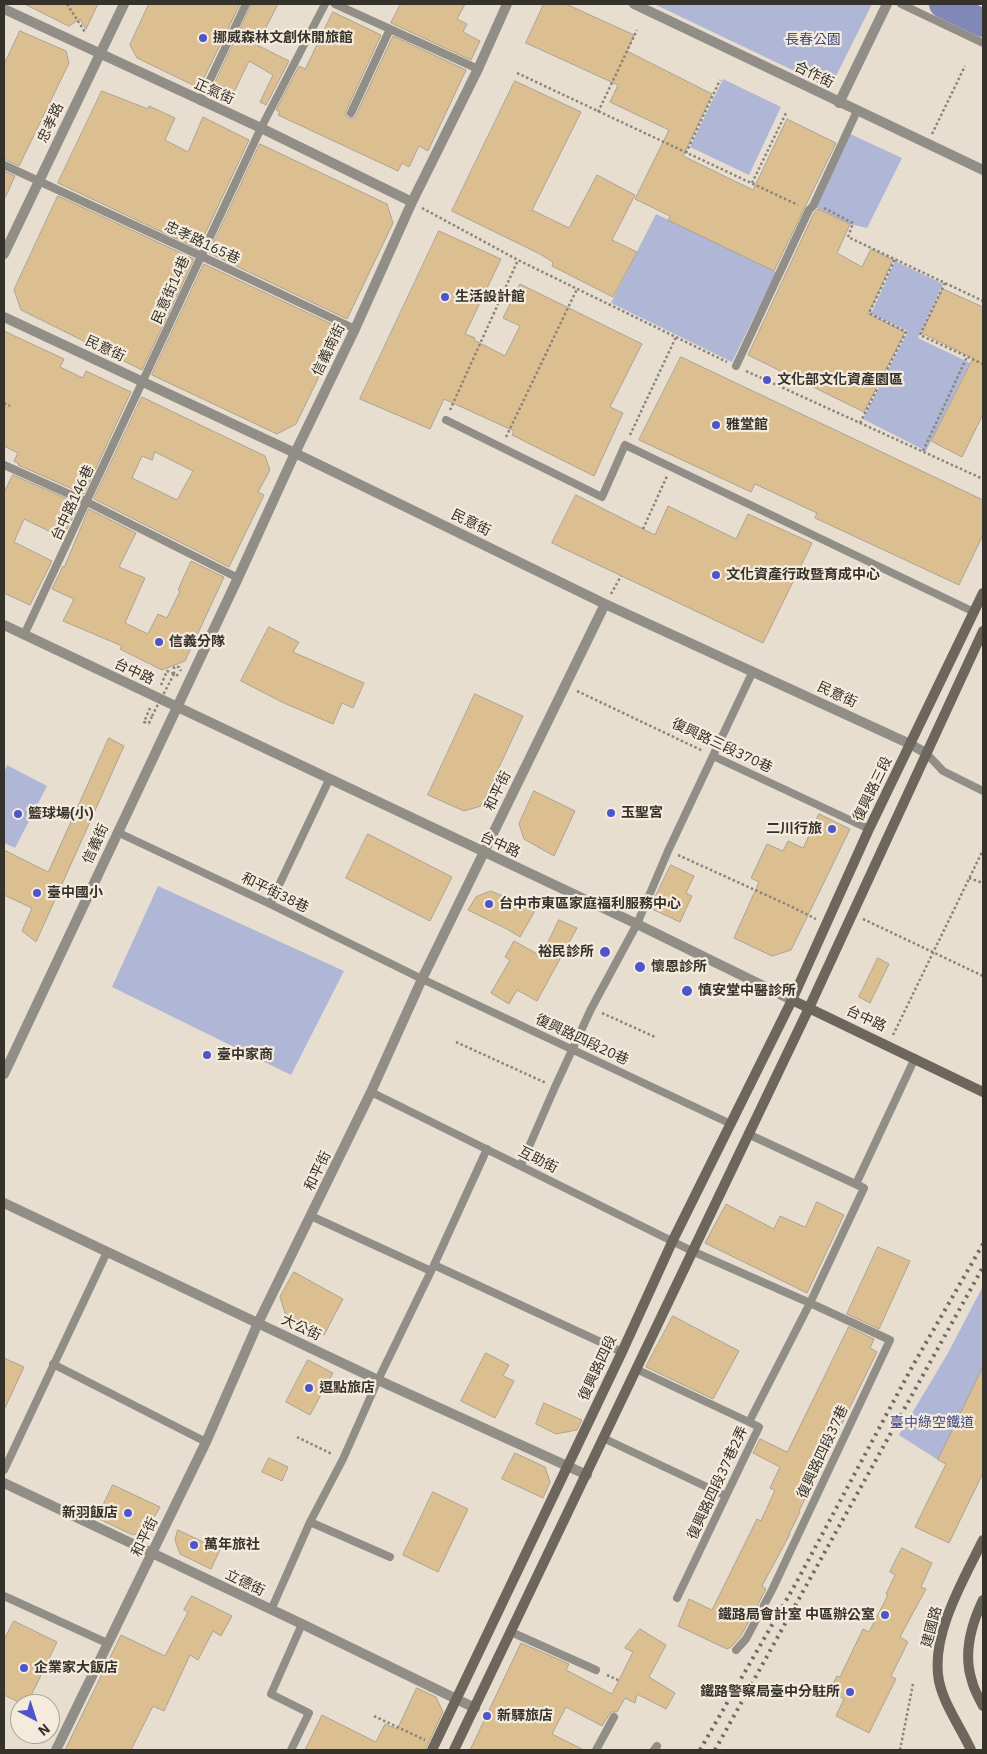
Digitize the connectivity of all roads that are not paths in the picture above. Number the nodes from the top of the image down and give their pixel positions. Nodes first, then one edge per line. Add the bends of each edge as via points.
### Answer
1 (124, 4) edge
2 (246, 4) edge
3 (324, 4) edge
4 (335, 4) edge
5 (508, 4) edge
6 (634, 4) edge
7 (887, 4) edge
8 (902, 4) edge
9 (4, 10) edge
10 (390, 29) junction
11 (983, 42) edge
12 (99, 54) junction
13 (478, 69) junction
14 (200, 101) junction
15 (840, 103) junction
16 (857, 111) junction
17 (351, 113) dead end
18 (262, 128) junction
19 (4, 165) edge
20 (983, 170) edge
21 (39, 181) junction
22 (412, 202) junction
23 (4, 254) edge
24 (201, 256) junction
25 (4, 317) edge
26 (354, 329) junction
27 (736, 366) road end
28 (144, 382) junction
29 (446, 420) road end
30 (294, 453) junction
31 (4, 465) edge
32 (87, 502) junction
33 (238, 578) junction
34 (983, 593) edge
35 (605, 604) junction
36 (974, 612) junction
37 (4, 625) edge
38 (983, 631) edge
39 (24, 635) junction
40 (753, 671) junction
41 (176, 708) junction
42 (910, 744) junction
43 (926, 753) junction
44 (713, 756) junction
45 (329, 780) junction
46 (983, 792) edge
47 (869, 829) junction
48 (117, 832) junction
49 (483, 852) junction
50 (270, 904) junction
51 (637, 924) junction
52 (422, 980) junction
53 (792, 1000) junction
54 (809, 1008) junction
55 (573, 1050) junction
56 (915, 1058) junction
57 (4, 1074) edge
58 (372, 1092) junction
59 (983, 1092) edge
60 (731, 1124) junction
61 (748, 1134) junction
62 (487, 1149) junction
63 (521, 1165) junction
64 (856, 1184) junction
65 (4, 1203) edge
66 (311, 1216) junction
67 (673, 1240) junction
68 (692, 1251) junction
69 (106, 1252) junction
70 (432, 1268) junction
71 (810, 1303) junction
72 (258, 1323) junction
73 (622, 1352) junction
74 (53, 1364) junction
75 (636, 1369) junction
76 (378, 1380) junction
77 (750, 1422) junction
78 (603, 1438) junction
79 (206, 1442) junction
80 (568, 1465) junction
81 (4, 1470) edge
82 (587, 1475) junction
83 (4, 1483) edge
84 (726, 1496) junction
85 (310, 1522) junction
86 (983, 1540) edge
87 (152, 1553) junction
88 (390, 1557) dead end
89 (4, 1596) edge
90 (677, 1598) dead end
91 (983, 1600) edge
92 (271, 1610) junction
93 (302, 1624) junction
94 (511, 1632) junction
95 (107, 1643) junction
96 (736, 1650) dead end
97 (596, 1670) dead end
98 (456, 1700) junction
99 (983, 1706) edge
100 (475, 1708) junction
101 (614, 1716) dead end
102 (434, 1747) edge
103 (56, 1750) edge
104 (291, 1750) edge
105 (454, 1750) edge
106 (596, 1750) edge
107 (972, 1750) edge

1 - 12 street, 忠孝路
2 - 14 lane
3 - 18 lane, 民意街14巷
4 - 10 lane
5 - 13 street, 信義南街
6 - 15 street, 合作街
7 - 15 street
8 - 11 lane
9 - 12 street, 正氣街
10 - 13 lane
10 - 17 lane
12 - 14 street, 正氣街
12 - 21 street, 忠孝路
13 - 22 street, 信義南街
14 - 18 street, 正氣街
15 - 16 street, 合作街
16 - 20 street, 合作街
16 - 27 lane
18 - 22 street, 正氣街
18 - 24 lane, 民意街14巷
19 - 21 lane, 忠孝路165巷
21 - 23 street, 忠孝路
21 - 24 lane, 忠孝路165巷
22 - 26 street, 信義南街
24 - 26 lane, 忠孝路165巷
24 - 28 lane, 民意街14巷
25 - 28 street, 民意街
26 - 30 street, 信義南街
28 - 30 street, 民意街
28 - 32 lane, 台中路146巷
29 - 36 lane via 602,497 625,445
30 - 33 street, 信義南街
30 - 35 street, 民意街
31 - 32 lane
32 - 33 lane
32 - 39 lane, 台中路146巷
33 - 41 street, 信義南街
34 - 36 main road, 復興路三段
35 - 40 street, 民意街
35 - 49 street, 和平街
36 - 42 main road, 復興路三段
37 - 39 street, 台中路
38 - 43 main road
39 - 41 street, 台中路
40 - 42 street, 民意街
40 - 44 lane
41 - 45 street, 台中路
41 - 48 street, 信義街
42 - 43 street, 民意街
42 - 47 main road, 復興路三段
43 - 46 lane via 943,771
43 - 54 main road
44 - 47 lane, 復興路三段370巷
44 - 51 lane
45 - 49 street, 台中路
45 - 50 lane
47 - 53 main road, 復興路三段
48 - 50 lane, 和平街38巷
48 - 57 street, 信義街
49 - 51 street, 台中路
49 - 52 street, 和平街
50 - 52 lane, 和平街38巷
51 - 53 street, 台中路
51 - 55 lane via 591,1008
52 - 55 lane, 復興路四段20巷
52 - 58 street, 和平街
53 - 54 main road, 台中路
53 - 60 main road, 復興路四段
54 - 56 main road, 台中路
54 - 61 main road
55 - 60 lane, 復興路四段20巷
55 - 63 lane
56 - 59 main road, 台中路
56 - 64 lane
58 - 62 lane, 互助街
58 - 66 street, 和平街
60 - 67 main road, 復興路四段
61 - 64 lane
61 - 68 main road
62 - 63 lane, 互助街
62 - 70 lane
63 - 67 lane, 互助街
64 - 71 lane via 864,1188
65 - 69 street, 大公街
66 - 70 lane
66 - 72 street, 和平街
67 - 68 lane, 互助街
67 - 73 main road, 復興路四段
68 - 71 lane, 復興路四段37巷
68 - 75 main road
69 - 72 street, 大公街
69 - 74 lane
70 - 73 lane
70 - 76 lane
71 - 77 lane, 復興路四段37巷2弄
71 - 96 lane, 復興路四段37巷 via 890,1340 772,1590
72 - 76 street, 大公街
72 - 79 street, 和平街
73 - 80 main road, 復興路四段
74 - 79 lane
74 - 81 lane
75 - 77 lane
75 - 78 main road
76 - 80 street, 大公街
76 - 85 lane via 343,1459
77 - 84 lane, 復興路四段37巷2弄 via 759,1427
78 - 82 main road
78 - 84 lane
79 - 87 street, 和平街
80 - 82 street, 大公街
80 - 98 main road, 復興路四段
82 - 94 main road
83 - 87 street, 立德街
84 - 90 lane, 復興路四段37巷2弄
85 - 88 lane
85 - 92 lane
86 - 107 main road, 建國路 via 955,1597 938,1659 939,1681
87 - 92 street, 立德街
87 - 95 street, 和平街
89 - 95 lane
91 - 99 main road via 972,1629 968,1666
92 - 93 street, 立德街
93 - 98 street, 立德街
93 - 104 lane via 270,1694 310,1713
94 - 97 lane
94 - 100 main road
95 - 103 street, 和平街
98 - 100 street, 立德街
98 - 102 main road, 復興路四段
100 - 105 main road
101 - 106 lane

